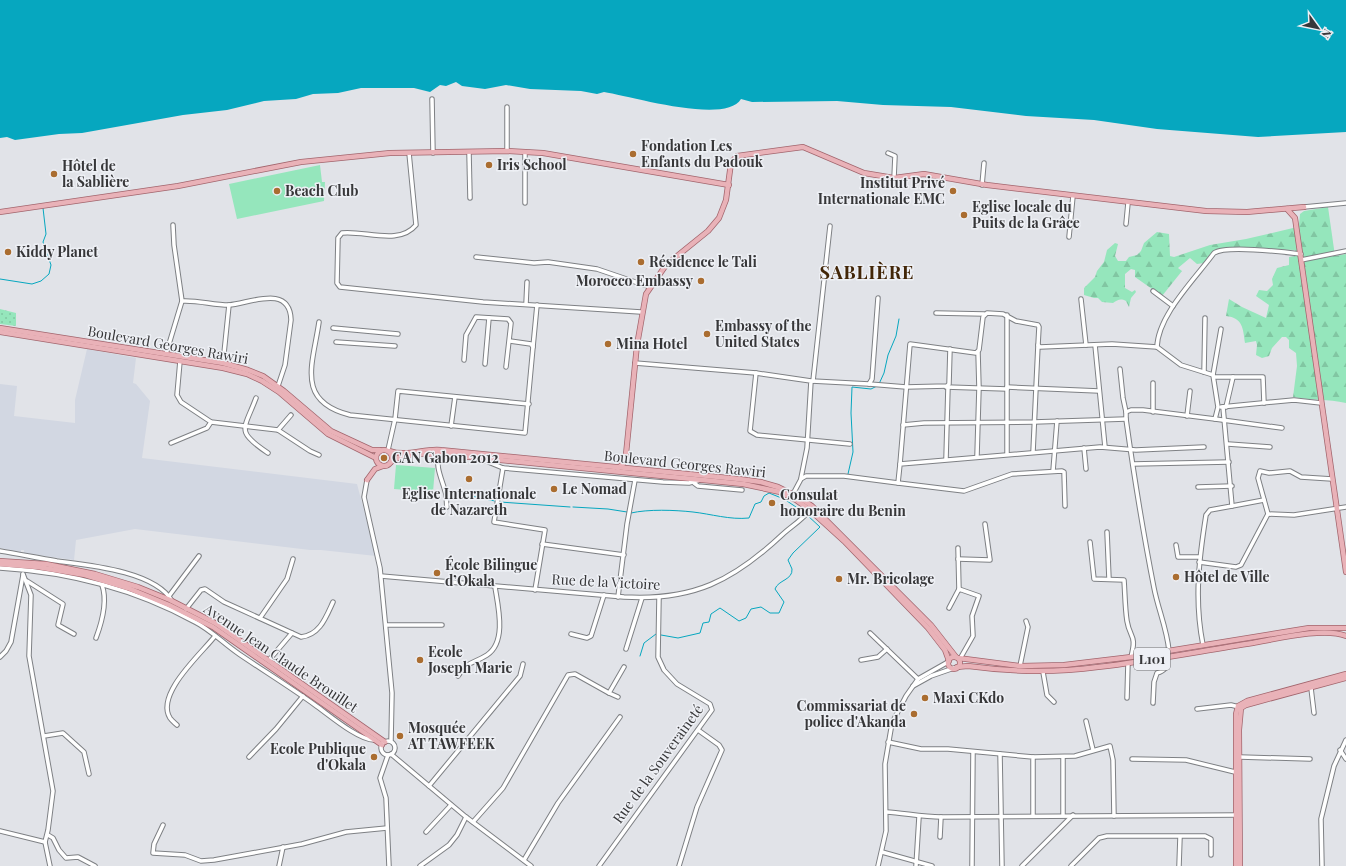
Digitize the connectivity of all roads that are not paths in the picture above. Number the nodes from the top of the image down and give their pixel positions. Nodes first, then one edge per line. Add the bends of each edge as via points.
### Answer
1 (432, 99) dead end
2 (507, 107) dead end
3 (507, 151) junction
4 (525, 152) junction
5 (409, 153) junction
6 (433, 153) junction
7 (468, 153) junction
8 (888, 153) dead end
9 (984, 163) dead end
10 (894, 178) junction
11 (729, 185) junction
12 (982, 185) junction
13 (1073, 196) junction
14 (470, 198) dead end
15 (525, 203) dead end
16 (1128, 203) junction
17 (1346, 203) edge
18 (1303, 207) junction
19 (1287, 209) junction
20 (0, 212) edge
21 (1295, 218) junction
22 (173, 224) dead end
23 (1126, 224) dead end
24 (830, 226) dead end
25 (1069, 237) dead end
26 (1346, 251) edge
27 (1301, 254) junction
28 (476, 257) dead end
29 (1302, 260) junction
30 (527, 282) dead end
31 (650, 287) junction
32 (1153, 291) dead end
33 (878, 298) dead end
34 (1081, 299) dead end
35 (182, 301) junction
36 (526, 304) junction
37 (229, 305) junction
38 (537, 305) junction
39 (1173, 306) junction
40 (641, 312) junction
41 (936, 312) dead end
42 (984, 314) junction
43 (1007, 315) junction
44 (489, 318) junction
45 (1205, 318) dead end
46 (319, 322) dead end
47 (0, 328) edge
48 (333, 328) dead end
49 (1221, 329) dead end
50 (0, 332) edge
51 (398, 334) dead end
52 (510, 341) junction
53 (336, 342) dead end
54 (1096, 344) junction
55 (1038, 345) junction
56 (1086, 345) junction
57 (394, 346) dead end
58 (533, 347) junction
59 (1157, 347) junction
60 (950, 349) junction
61 (978, 352) junction
62 (166, 354) junction
63 (464, 360) dead end
64 (180, 361) junction
65 (223, 363) junction
66 (635, 363) junction
67 (485, 364) dead end
68 (506, 367) dead end
69 (1120, 369) dead end
70 (1204, 372) junction
71 (756, 373) junction
72 (1213, 376) junction
73 (1233, 377) junction
74 (812, 381) junction
75 (1153, 383) dead end
76 (869, 384) junction
77 (278, 386) junction
78 (906, 387) junction
79 (946, 387) junction
80 (1007, 388) junction
81 (1035, 388) junction
82 (979, 389) junction
83 (1099, 391) junction
84 (1190, 391) dead end
85 (455, 397) junction
86 (256, 398) dead end
87 (1264, 403) junction
88 (1321, 403) junction
89 (529, 404) junction
90 (1218, 406) junction
91 (1225, 407) junction
92 (1126, 412) junction
93 (1153, 412) junction
94 (291, 415) dead end
95 (1187, 416) junction
96 (395, 419) junction
97 (1101, 419) junction
98 (1126, 419) junction
99 (1215, 419) junction
100 (1225, 419) junction
101 (1056, 421) junction
102 (211, 422) junction
103 (1034, 422) junction
104 (947, 423) junction
105 (979, 423) junction
106 (1007, 423) junction
107 (904, 425) junction
108 (245, 426) junction
109 (451, 426) junction
110 (1282, 428) dead end
111 (278, 430) junction
112 (807, 440) junction
113 (171, 442) dead end
114 (850, 444) dead end
115 (1228, 444) junction
116 (1105, 447) junction
117 (1204, 447) dead end
118 (1270, 447) dead end
119 (1084, 448) junction
120 (1130, 448) junction
121 (380, 450) junction
122 (1054, 450) junction
123 (389, 451) junction
124 (1033, 452) junction
125 (268, 453) dead end
126 (439, 454) junction
127 (1007, 454) junction
128 (319, 455) dead end
129 (977, 456) junction
130 (477, 457) junction
131 (376, 459) junction
132 (946, 459) junction
133 (625, 460) junction
134 (391, 462) junction
135 (1229, 462) junction
136 (900, 464) junction
137 (1133, 464) junction
138 (383, 466) junction
139 (503, 468) junction
140 (618, 468) junction
141 (631, 469) junction
142 (1086, 469) dead end
143 (1053, 471) junction
144 (801, 479) junction
145 (1332, 479) junction
146 (366, 480) junction
147 (635, 480) junction
148 (701, 480) junction
149 (694, 482) junction
150 (898, 483) junction
151 (1232, 486) junction
152 (1198, 487) dead end
153 (742, 490) dead end
154 (793, 494) junction
155 (1264, 500) junction
156 (1065, 506) dead end
157 (1232, 506) junction
158 (446, 507) dead end
159 (1346, 507) edge
160 (1336, 508) junction
161 (808, 513) junction
162 (1268, 514) junction
163 (985, 524) dead end
164 (1106, 532) dead end
165 (1343, 534) edge
166 (1090, 542) dead end
167 (542, 544) junction
168 (1176, 546) dead end
169 (958, 548) dead end
170 (0, 551) edge
171 (624, 555) junction
172 (199, 556) dead end
173 (1200, 557) junction
174 (293, 559) dead end
175 (958, 559) junction
176 (0, 561) edge
177 (1199, 562) junction
178 (0, 564) edge
179 (0, 568) edge
180 (24, 572) junction
181 (1346, 572) edge
182 (381, 576) junction
183 (1109, 580) junction
184 (27, 581) junction
185 (102, 585) junction
186 (495, 587) junction
187 (534, 590) junction
188 (959, 590) junction
189 (604, 595) junction
190 (169, 596) junction
191 (618, 597) junction
192 (642, 598) junction
193 (659, 598) junction
194 (172, 602) junction
195 (333, 602) dead end
196 (186, 608) junction
197 (949, 608) dead end
198 (260, 618) junction
199 (1026, 621) dead end
200 (386, 625) junction
201 (442, 625) dead end
202 (1346, 629) edge
203 (870, 633) dead end
204 (74, 634) dead end
205 (292, 634) junction
206 (571, 634) dead end
207 (1346, 634) edge
208 (215, 636) junction
209 (96, 638) dead end
210 (1203, 645) junction
211 (626, 649) dead end
212 (887, 649) junction
213 (1169, 650) junction
214 (0, 657) edge
215 (958, 657) junction
216 (1131, 657) junction
217 (1165, 658) junction
218 (269, 660) junction
219 (861, 660) dead end
220 (948, 662) junction
221 (1128, 663) junction
222 (523, 664) dead end
223 (1020, 666) junction
224 (624, 667) dead end
225 (956, 668) junction
226 (1043, 672) junction
227 (1346, 674) edge
228 (458, 676) dead end
229 (1346, 678) edge
230 (918, 679) junction
231 (912, 687) junction
232 (1311, 688) junction
233 (609, 693) junction
234 (303, 696) junction
235 (618, 697) dead end
236 (1127, 698) dead end
237 (1054, 702) dead end
238 (1153, 703) dead end
239 (1239, 707) junction
240 (1197, 709) dead end
241 (1314, 714) dead end
242 (620, 717) dead end
243 (1086, 721) dead end
244 (177, 725) dead end
245 (698, 730) junction
246 (44, 736) junction
247 (375, 740) junction
248 (1346, 740) edge
249 (391, 741) junction
250 (888, 742) junction
251 (383, 744) junction
252 (1093, 750) junction
253 (1340, 750) junction
254 (973, 752) junction
255 (1000, 754) junction
256 (389, 755) junction
257 (249, 757) dead end
258 (1033, 757) junction
259 (1063, 757) junction
260 (1240, 757) junction
261 (1132, 759) dead end
262 (1310, 759) dead end
263 (1346, 759) edge
264 (1235, 772) junction
265 (89, 774) dead end
266 (428, 786) junction
267 (451, 805) junction
268 (886, 812) junction
269 (1033, 815) junction
270 (1063, 815) junction
271 (1073, 815) junction
272 (1236, 815) junction
273 (971, 816) junction
274 (1002, 816) junction
275 (1114, 816) junction
276 (466, 817) junction
277 (919, 817) junction
278 (941, 817) junction
279 (473, 822) junction
280 (163, 825) dead end
281 (387, 828) junction
282 (0, 831) edge
283 (426, 832) dead end
284 (48, 835) junction
285 (1180, 836) junction
286 (940, 837) dead end
287 (45, 842) junction
288 (283, 847) junction
289 (882, 852) junction
290 (1211, 854) dead end
291 (524, 860) junction
292 (916, 860) junction
293 (878, 865) edge
294 (50, 866) edge
295 (95, 866) edge
296 (280, 866) edge
297 (389, 866) edge
298 (420, 866) edge
299 (531, 866) edge
300 (599, 866) edge
301 (679, 866) edge
302 (916, 866) edge
303 (932, 866) edge
304 (972, 866) edge
305 (1002, 866) edge
306 (1022, 866) edge
307 (1071, 866) edge
308 (1179, 866) edge
309 (1236, 866) edge
310 (1240, 866) edge
311 (1322, 866) edge

1 - 6 street
2 - 3 street
3 - 4 main road
3 - 7 main road
4 - 11 main road
4 - 15 street
5 - 6 main road
5 - 20 main road via 356,155 301,162 178,186
5 - 36 street via 416,225 409,231 395,235 342,233 338,238 338,285 472,301
6 - 7 main road
7 - 14 street
8 - 10 street via 895,156
9 - 12 street
10 - 11 main road via 864,173 799,146 734,158 731,163
10 - 12 main road via 924,174
11 - 31 main road via 725,205 717,223 669,261
12 - 13 main road
13 - 16 main road
13 - 25 street
16 - 19 main road via 1239,213
16 - 23 street
17 - 18 street
18 - 19 main road
18 - 21 main road
19 - 21 main road
21 - 27 main road
22 - 35 street
24 - 74 street
26 - 29 street
27 - 29 main road
27 - 39 street via 1242,249 1218,250
28 - 31 street via 548,262 598,269
29 - 88 main road
30 - 36 street
31 - 40 main road via 644,297
32 - 39 street
33 - 76 street via 872,379
34 - 56 street
35 - 37 street
35 - 62 street
36 - 38 street
37 - 65 street
37 - 77 street via 272,297 284,303 288,309 291,320 283,372
38 - 40 street
38 - 58 street
39 - 59 street via 1161,327
40 - 66 main road
41 - 42 street
42 - 43 street
42 - 61 street
43 - 55 street via 1016,321 1038,325
43 - 80 street
44 - 52 street via 509,320
44 - 63 street via 477,316 472,323 466,335
44 - 67 street
45 - 70 street
46 - 96 street via 311,381 313,392 332,410
47 - 62 main road, Boulevard Georges Rawiri
48 - 51 street
49 - 72 street
50 - 64 main road, Boulevard Georges Rawiri
52 - 58 street via 531,344
52 - 68 street
53 - 57 street
54 - 56 street
54 - 59 street
54 - 83 street
55 - 56 street
55 - 81 street
58 - 89 street
59 - 70 street via 1181,365
60 - 61 street
60 - 78 street via 910,344
60 - 79 street via 949,384
61 - 82 street
62 - 65 main road, Boulevard Georges Rawiri
64 - 102 street via 176,385 178,399
64 - 131 main road, Boulevard Georges Rawiri via 234,370 257,378 279,392 328,434 369,453
65 - 77 main road, Boulevard Georges Rawiri via 248,370
66 - 71 street
66 - 133 main road
69 - 92 street
70 - 72 street
71 - 74 street
71 - 112 street via 751,433
72 - 73 street
72 - 90 street
73 - 87 street via 1263,377
73 - 91 street
74 - 76 street
74 - 112 street
75 - 93 street
76 - 78 street
77 - 121 main road, Boulevard Georges Rawiri via 331,431 372,450
78 - 79 street
78 - 107 street
79 - 82 street
79 - 104 street
80 - 81 street
80 - 82 street
80 - 106 street
81 - 83 street
81 - 103 street
82 - 105 street
83 - 97 street
84 - 95 street
85 - 89 street
85 - 96 street via 398,390
85 - 109 street
86 - 108 street
87 - 88 street via 1294,400
87 - 91 street
88 - 145 main road
89 - 109 street via 525,433
90 - 91 street
90 - 99 street
91 - 100 street
92 - 93 street
92 - 98 street
93 - 95 street
94 - 111 street
95 - 99 street
96 - 109 street
96 - 123 street
97 - 98 street
97 - 101 street
97 - 116 street
98 - 120 street
99 - 100 street
100 - 110 street
100 - 115 street
101 - 103 street
101 - 122 street
102 - 108 street
102 - 113 street via 207,428
103 - 106 street
103 - 124 street
104 - 105 street
104 - 107 street
104 - 132 street
105 - 106 street
105 - 129 street
106 - 127 street
107 - 136 street
108 - 111 street
108 - 125 street via 248,438
111 - 128 street via 310,452
112 - 114 street
112 - 144 street
115 - 118 street
115 - 135 street
116 - 119 street
116 - 120 street
117 - 120 street
119 - 122 street
119 - 142 street
120 - 137 street
121 - 123 main road
121 - 131 main road
122 - 124 street
122 - 143 street
123 - 134 main road via 393,457
123 - 140 main road, Boulevard Georges Rawiri via 401,453 438,450
124 - 127 street
126 - 130 main road, Boulevard Georges Rawiri
126 - 134 main road, Boulevard Georges Rawiri via 406,456
126 - 158 street via 438,467 446,494
127 - 129 street
129 - 132 street
130 - 139 street
130 - 148 main road, Boulevard Georges Rawiri
131 - 138 main road
131 - 146 main road
132 - 136 street
133 - 140 main road
133 - 141 main road
134 - 138 main road
135 - 137 street
135 - 151 street
136 - 150 street
137 - 213 street via 1154,591
138 - 146 main road via 375,469
139 - 147 street
139 - 167 street via 494,522 543,528 545,532
140 - 141 main road, Boulevard Georges Rawiri
141 - 154 main road, Boulevard Georges Rawiri via 754,481 773,485
143 - 150 street via 1012,474 964,491
143 - 156 street via 1064,472
144 - 150 street via 810,475 834,475
144 - 154 street
145 - 155 street via 1301,477 1290,471 1260,471 1258,478
145 - 160 main road
146 - 182 street via 364,497
147 - 149 street
147 - 171 street
148 - 149 street
148 - 161 main road, Boulevard Georges Rawiri via 771,489 793,498
149 - 153 street via 698,486
151 - 152 street
151 - 157 street
154 - 215 main road, Boulevard Georges Rawiri via 818,511 851,543 931,625
155 - 157 street
155 - 162 street
157 - 173 street via 1207,513
159 - 160 street
160 - 162 street via 1294,515
160 - 165 main road
161 - 193 street, Rue de la Victoire via 756,558 720,581 703,589
161 - 220 main road, Boulevard Georges Rawiri via 844,541 928,628 943,648
162 - 177 street via 1239,567
163 - 175 street via 990,560
164 - 183 street
165 - 181 main road
166 - 183 street via 1094,579
167 - 171 street
167 - 187 street
168 - 173 street via 1178,557
169 - 175 street
170 - 190 street via 115,570 152,582
171 - 191 street
172 - 190 street
173 - 177 street
174 - 198 street via 287,579
175 - 188 street
176 - 194 main road, Avenue Jean Claude Brouillet via 46,564 94,574 138,587
177 - 210 street via 1198,608
178 - 247 main road, Avenue Jean Claude Brouillet via 77,574 123,586 157,599 214,627
179 - 180 street
180 - 184 street
180 - 185 street via 59,575
180 - 214 street via 11,642
182 - 186 street, Rue de la Victoire
182 - 200 street
183 - 216 street via 1124,580 1127,623 1134,637
184 - 204 street via 63,604 58,625
184 - 246 street via 31,595 28,650
185 - 208 street via 162,606 194,621
185 - 209 street via 104,605
186 - 187 street, Rue de la Victoire
186 - 228 street via 499,616 498,638 489,653 469,663
187 - 189 street, Rue de la Victoire
188 - 197 street
188 - 215 street via 979,596 972,616 973,636
189 - 191 street, Rue de la Victoire
189 - 206 street via 591,636 587,638
190 - 194 street
191 - 192 street, Rue de la Victoire
192 - 193 street, Rue de la Victoire
192 - 211 street
193 - 245 street, Rue de la Souveraineté via 658,657 664,670 677,684 706,700 712,707 710,715
194 - 196 main road, Avenue Jean Claude Brouillet
195 - 205 street via 317,630 304,636
196 - 198 street via 204,588 224,602
196 - 218 main road, Avenue Jean Claude Brouillet via 215,623
198 - 205 street
199 - 223 street via 1028,627
200 - 201 street
200 - 249 street via 392,693
202 - 207 main road
202 - 210 main road, L101 via 1309,628
203 - 212 street
205 - 218 street
207 - 217 main road, L101 via 1309,634
208 - 234 street
208 - 244 street via 196,656 168,696 169,715
210 - 213 main road, L101
212 - 219 street via 878,657
212 - 230 street
213 - 216 main road, L101
215 - 220 main road via 952,657
215 - 223 main road, L101
215 - 225 main road via 960,664
216 - 223 main road, L101 via 1064,665
217 - 221 main road, L101
217 - 238 street via 1165,669 1155,677
218 - 251 main road, Avenue Jean Claude Brouillet
220 - 225 main road via 950,667
220 - 230 street
221 - 226 main road, L101
221 - 236 street
222 - 266 street via 520,676
224 - 233 street
225 - 226 main road, L101 via 968,666
225 - 231 street via 928,677
226 - 237 street via 1047,695
227 - 239 main road via 1247,700
229 - 232 main road
230 - 231 street
231 - 250 street via 895,716
232 - 239 main road
232 - 241 street
233 - 235 street
233 - 279 street via 575,674 568,675 503,788
234 - 247 street via 356,733
234 - 257 street
239 - 240 street via 1231,705
239 - 260 main road
239 - 264 main road via 1236,714
242 - 291 street via 558,803
243 - 252 street
245 - 300 street, Rue de la Souveraineté
245 - 301 street via 722,750 697,807
246 - 265 street via 63,733 77,744 84,752
246 - 284 street via 53,791
247 - 251 main road, Avenue Jean Claude Brouillet
248 - 253 street
249 - 251 street
249 - 256 street via 395,749
250 - 254 street via 921,749
250 - 268 street via 885,764
251 - 256 street via 382,751
252 - 259 street
252 - 275 street via 1107,746 1111,748
253 - 263 street
253 - 311 street via 1321,820
254 - 255 street
254 - 273 street
255 - 258 street
255 - 274 street
256 - 266 street
256 - 281 street via 380,778 386,798
258 - 259 street
258 - 269 street
259 - 270 street
260 - 262 street
260 - 310 main road
261 - 264 street via 1186,760
264 - 272 main road
266 - 267 street
267 - 276 street
267 - 283 street
268 - 277 street
268 - 289 street
269 - 270 street
269 - 274 street
270 - 271 street
271 - 275 street
271 - 306 street
272 - 275 street
272 - 309 main road
273 - 274 street
273 - 278 street
273 - 304 street
274 - 305 street
276 - 279 street
276 - 298 street via 449,845
277 - 278 street
277 - 292 street
278 - 286 street
279 - 291 street
280 - 288 street via 154,844 153,853 185,855 200,861
281 - 288 street via 346,832 330,838
281 - 297 street
282 - 287 street
284 - 287 street
284 - 295 street via 53,838 66,858 78,857
285 - 290 street via 1210,838
285 - 307 street via 1099,838
285 - 308 street
287 - 294 street
288 - 296 street
289 - 292 street
289 - 293 street
291 - 299 street
292 - 302 street
292 - 303 street

